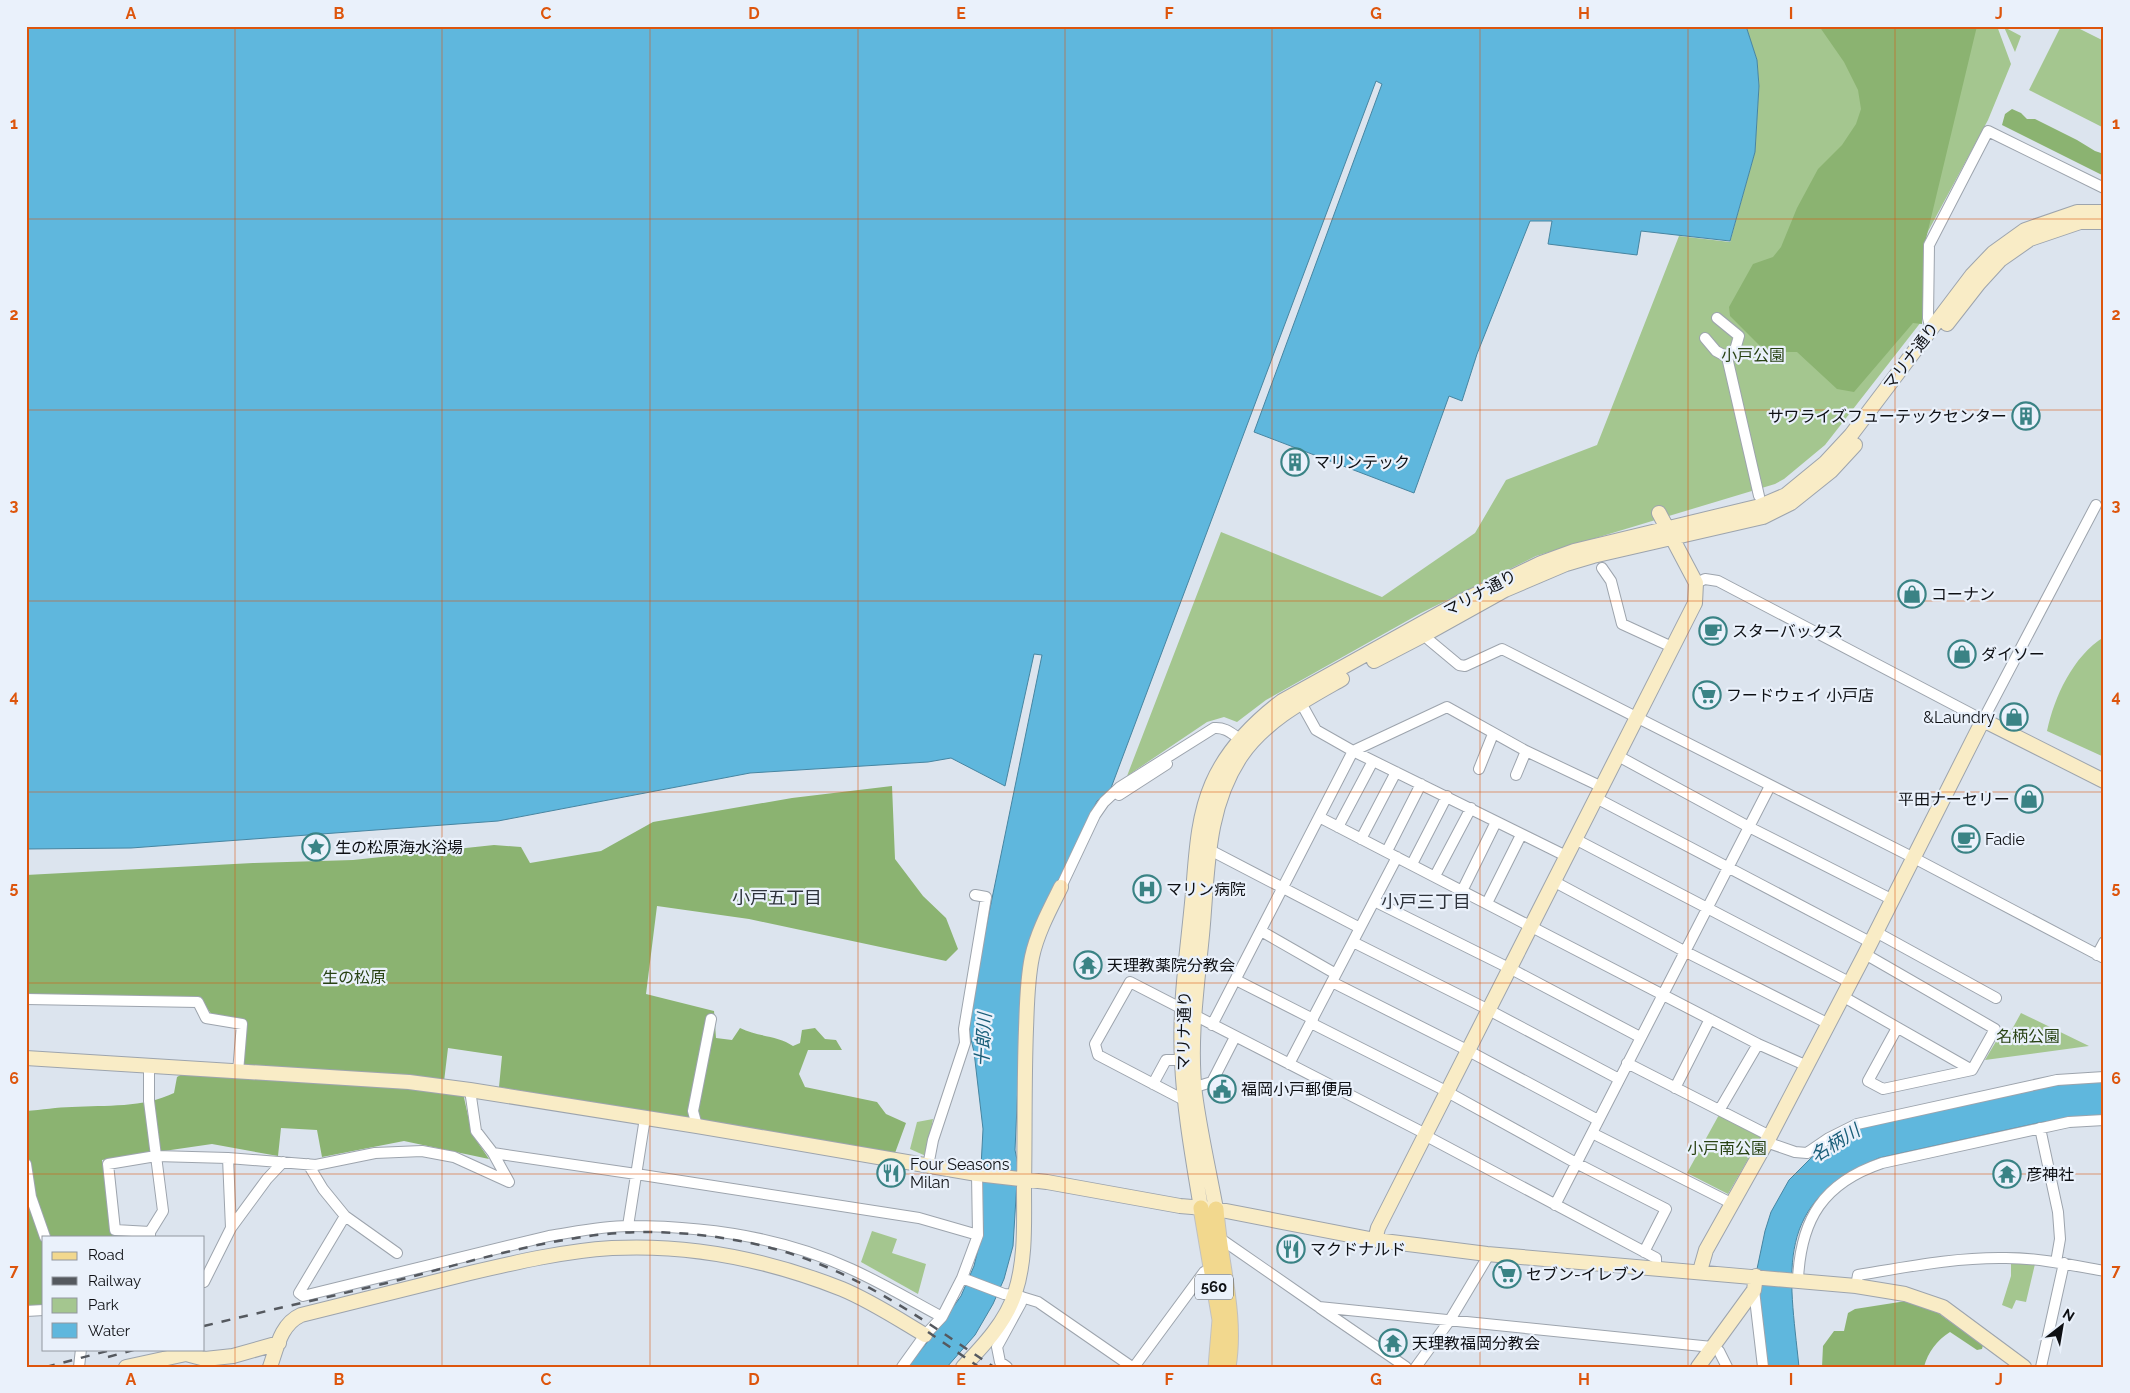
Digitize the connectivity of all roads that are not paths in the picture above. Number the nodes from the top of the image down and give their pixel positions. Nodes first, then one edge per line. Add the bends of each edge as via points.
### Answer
1 (2104, 188) edge
2 (2104, 212) edge
3 (2104, 222) edge
4 (1717, 318) dead end
5 (1931, 330) junction
6 (1705, 338) dead end
7 (1727, 357) junction
8 (1759, 496) dead end
9 (2096, 505) dead end
10 (1659, 513) dead end
11 (1670, 534) junction
12 (1602, 568) dead end
13 (1696, 583) junction
14 (1426, 634) junction
15 (1672, 647) junction
16 (1301, 703) junction
17 (1636, 717) junction
18 (1984, 720) junction
19 (1493, 734) junction
20 (1240, 739) junction
21 (1353, 751) junction
22 (1526, 751) junction
23 (1618, 756) junction
24 (1373, 761) junction
25 (1479, 769) dead end
26 (1396, 772) junction
27 (1516, 775) dead end
28 (2104, 781) edge
29 (1422, 784) junction
30 (1770, 786) junction
31 (1599, 792) junction
32 (1447, 796) junction
33 (1471, 808) junction
34 (1319, 817) junction
35 (1496, 822) junction
36 (1338, 827) junction
37 (1749, 827) junction
38 (1521, 834) junction
39 (1361, 839) junction
40 (1575, 839) junction
41 (1208, 849) junction
42 (1387, 851) junction
43 (1566, 856) junction
44 (1397, 857) junction
45 (1914, 858) junction
46 (1412, 864) junction
47 (1728, 866) junction
48 (1435, 876) junction
49 (1553, 882) junction
50 (1061, 887) joint
51 (1283, 888) junction
52 (1462, 890) junction
53 (975, 895) dead end
54 (1892, 900) junction
55 (1374, 901) junction
56 (1487, 903) junction
57 (1706, 909) junction
58 (1531, 926) junction
59 (1360, 928) junction
60 (1261, 932) junction
61 (1353, 942) junction
62 (1870, 942) junction
63 (2104, 942) edge
64 (1684, 951) junction
65 (2100, 956) edge
66 (1510, 968) junction
67 (1334, 978) junction
68 (1236, 980) junction
69 (1849, 982) junction
70 (1662, 994) junction
71 (1842, 996) junction
72 (1996, 998) dead end
73 (26, 999) edge
74 (1488, 1010) junction
75 (1188, 1012) junction
76 (711, 1019) dead end
77 (1710, 1020) junction
78 (1312, 1021) junction
79 (1827, 1023) junction
80 (1212, 1025) junction
81 (1898, 1028) junction
82 (1640, 1036) junction
83 (1235, 1037) junction
84 (1758, 1044) junction
85 (1468, 1051) junction
86 (26, 1058) edge
87 (1182, 1060) junction
88 (1627, 1063) junction
89 (1289, 1064) junction
90 (148, 1065) junction
91 (1805, 1065) junction
92 (1972, 1070) junction
93 (238, 1072) junction
94 (2104, 1077) edge
95 (1619, 1079) junction
96 (1153, 1084) junction
97 (1195, 1087) junction
98 (1675, 1088) junction
99 (470, 1090) junction
100 (1446, 1092) junction
101 (1184, 1100) junction
102 (1720, 1109) junction
103 (645, 1118) junction
104 (1598, 1120) junction
105 (2104, 1120) edge
106 (697, 1126) junction
107 (2040, 1128) junction
108 (1592, 1132) junction
109 (1425, 1135) junction
110 (1768, 1139) junction
111 (493, 1153) junction
112 (156, 1156) junction
113 (228, 1158) junction
114 (283, 1162) junction
115 (1576, 1163) junction
116 (26, 1164) edge
117 (308, 1164) junction
118 (928, 1166) junction
119 (636, 1174) junction
120 (977, 1174) junction
121 (1024, 1181) junction
122 (1731, 1204) junction
123 (1555, 1205) junction
124 (1208, 1208) junction
125 (345, 1216) junction
126 (628, 1226) junction
127 (231, 1228) junction
128 (150, 1234) edge
129 (978, 1235) junction
130 (45, 1236) edge
131 (1218, 1237) junction
132 (1375, 1240) junction
133 (397, 1252) dead end
134 (1644, 1252) junction
135 (1487, 1254) junction
136 (2060, 1262) junction
137 (1656, 1267) junction
138 (1211, 1268) junction
139 (1700, 1271) junction
140 (2104, 1271) edge
141 (966, 1279) junction
142 (1798, 1279) junction
143 (205, 1280) edge
144 (1755, 1283) junction
145 (1856, 1286) junction
146 (1014, 1295) junction
147 (1319, 1307) junction
148 (42, 1310) edge
149 (26, 1311) edge
150 (942, 1316) junction
151 (1450, 1320) junction
152 (925, 1335) junction
153 (279, 1343) junction
154 (1712, 1347) junction
155 (81, 1350) edge
156 (79, 1367) edge
157 (126, 1367) edge
158 (270, 1367) edge
159 (902, 1367) edge
160 (963, 1367) edge
161 (1007, 1367) edge
162 (1133, 1367) edge
163 (1216, 1367) edge
164 (1228, 1367) edge
165 (1406, 1367) edge
166 (1416, 1367) edge
167 (1698, 1367) edge
168 (1727, 1367) edge
169 (1762, 1367) edge
170 (2024, 1367) edge
171 (2041, 1367) edge

1 - 5 street via 1988,130 1930,245 1928,318
2 - 5 street, マリナ通り via 2077,212 2025,230 1988,258 1972,275
3 - 11 street, マリナ通り via 2080,222 2030,239 2000,260 1858,441 1831,471 1791,503 1763,517
4 - 7 street via 1739,336 1735,350
5 - 11 street, マリナ通り via 1850,435 1825,463 1786,495
6 - 7 street via 1716,351
7 - 8 street
9 - 18 street
10 - 11 street
11 - 13 street
11 - 14 street, マリナ通り via 1566,564 1505,590
11 - 20 street, マリナ通り via 1574,551 1523,570 1282,701
12 - 15 street via 1611,582 1622,624
13 - 15 street via 1695,603
13 - 18 street via 1705,579 1718,580
14 - 16 street, マリナ通り via 1366,664
14 - 17 street via 1459,665 1465,666 1502,649
15 - 17 street
16 - 21 street via 1316,730
16 - 41 street, マリナ通り via 1271,723 1241,757 1225,786
17 - 23 street
17 - 30 street
18 - 28 street
18 - 45 street
19 - 21 street via 1447,707
19 - 22 street
19 - 25 street
20 - 50 street via 1221,727 1214,728 1120,787 1095,815
20 - 75 street, マリナ通り via 1223,763 1204,808 1197,852
21 - 24 street
21 - 34 street
22 - 27 street
22 - 31 street
23 - 31 street
23 - 37 street
24 - 26 street
24 - 36 street
26 - 29 street
26 - 39 street
29 - 32 street
29 - 42 street
30 - 37 street
30 - 45 street
31 - 40 street
31 - 47 street
32 - 33 street
32 - 46 street
33 - 35 street
33 - 48 street
34 - 36 street
34 - 51 street
35 - 38 street
35 - 52 street
36 - 39 street
37 - 47 street
37 - 54 street
38 - 43 street
38 - 56 street
39 - 42 street
40 - 43 street
40 - 57 street
41 - 51 street
41 - 75 street, マリナ通り via 1206,901
42 - 44 street
43 - 49 street
44 - 46 street
44 - 55 street
45 - 54 street
45 - 65 street
46 - 48 street
47 - 57 street
47 - 62 street
48 - 52 street
49 - 58 street
49 - 64 street
50 - 121 street via 1032,955 1028,980
51 - 59 street
51 - 60 street
52 - 56 street
53 - 118 street via 986,897 964,1029 966,1044 933,1140
54 - 62 street
55 - 59 street
55 - 66 street
56 - 58 street
57 - 64 street
57 - 69 street
58 - 66 street
58 - 70 street
59 - 61 street
60 - 67 street
60 - 68 street
61 - 67 street
61 - 74 street
62 - 69 street
62 - 72 street
62 - 92 street via 1996,1029
63 - 65 street
64 - 70 street
64 - 79 street
66 - 74 street
66 - 82 street
67 - 78 street
67 - 85 street
68 - 78 street
68 - 80 street
69 - 71 street
70 - 77 street
70 - 82 street
71 - 79 street
71 - 81 street
73 - 93 street via 198,1002 206,1018 242,1024
74 - 85 street
74 - 95 street
75 - 80 street
75 - 87 street, マリナ通り
75 - 96 street via 1130,982 1094,1044 1098,1055
75 - 97 street, マリナ通り
76 - 106 street via 693,1111
77 - 84 street
77 - 98 street
78 - 89 street
78 - 100 street
79 - 91 street
80 - 83 street
81 - 92 street
81 - 92 street via 1868,1082 1883,1089
82 - 88 street
83 - 89 street
83 - 97 street via 1212,1082
84 - 91 street
84 - 102 street
85 - 100 street
85 - 104 street
86 - 90 street
87 - 96 street via 1166,1060
87 - 101 street, マリナ通り
88 - 95 street
88 - 98 street
89 - 109 street
90 - 93 street
90 - 112 street via 148,1101
91 - 110 street
93 - 99 street via 410,1082
94 - 110 street via 2056,1080 1857,1124 1807,1153 1795,1152
95 - 104 street
96 - 101 street
97 - 124 street, マリナ通り
98 - 102 street
99 - 103 street
99 - 111 street via 476,1131
100 - 109 street
100 - 115 street
101 - 124 street, マリナ通り
102 - 110 street
103 - 106 street
103 - 119 street
104 - 108 street
105 - 107 street
106 - 118 street
107 - 136 street via 2058,1212
107 - 142 street via 1863,1169 1833,1189 1815,1210 1799,1256
108 - 115 street
108 - 122 street
109 - 123 street
109 - 132 street
110 - 122 street
111 - 117 street via 509,1182 454,1157 422,1151 375,1153
111 - 119 street
112 - 113 street
112 - 128 street via 163,1211
112 - 128 street via 108,1164 115,1230
113 - 114 street
113 - 127 street
114 - 117 street
114 - 127 street
115 - 123 street
115 - 134 street via 1666,1209
116 - 130 street via 30,1197
117 - 125 street via 322,1189
118 - 120 street
119 - 126 street
119 - 129 street via 920,1218
120 - 121 street
120 - 129 street
121 - 124 street
121 - 146 street via 1021,1269
122 - 139 street via 1706,1250
123 - 134 street
124 - 131 main road, 560
124 - 132 street
124 - 138 main road, 560
125 - 126 street via 299,1293 303,1296 549,1236
125 - 133 street
126 - 150 street via 727,1232 768,1241 850,1268
127 - 143 street
129 - 141 street
131 - 147 street
131 - 164 main road, 560 via 1230,1319
132 - 135 street
134 - 137 street via 1656,1258
135 - 137 street
135 - 151 street
136 - 140 street
136 - 145 street via 2006,1258 1935,1262 1858,1275
136 - 171 street
137 - 139 street
138 - 162 street via 1204,1272
138 - 163 main road, 560 via 1220,1320
139 - 144 street
141 - 146 street
141 - 150 street
142 - 144 street
142 - 145 street
144 - 154 street
144 - 169 street
145 - 170 street via 1905,1294 1943,1307
146 - 160 street via 995,1330
146 - 161 street via 1021,1304 997,1347 1000,1362
146 - 162 street via 1038,1302
147 - 151 street
147 - 165 street
148 - 149 street
150 - 152 street
151 - 154 street
151 - 166 street
152 - 153 street via 843,1290 768,1264 707,1252 621,1248 542,1256 301,1315 285,1326
152 - 159 street
153 - 157 street via 233,1356 205,1359 186,1354
153 - 158 street
154 - 167 street
154 - 168 street via 1719,1351
155 - 156 street

